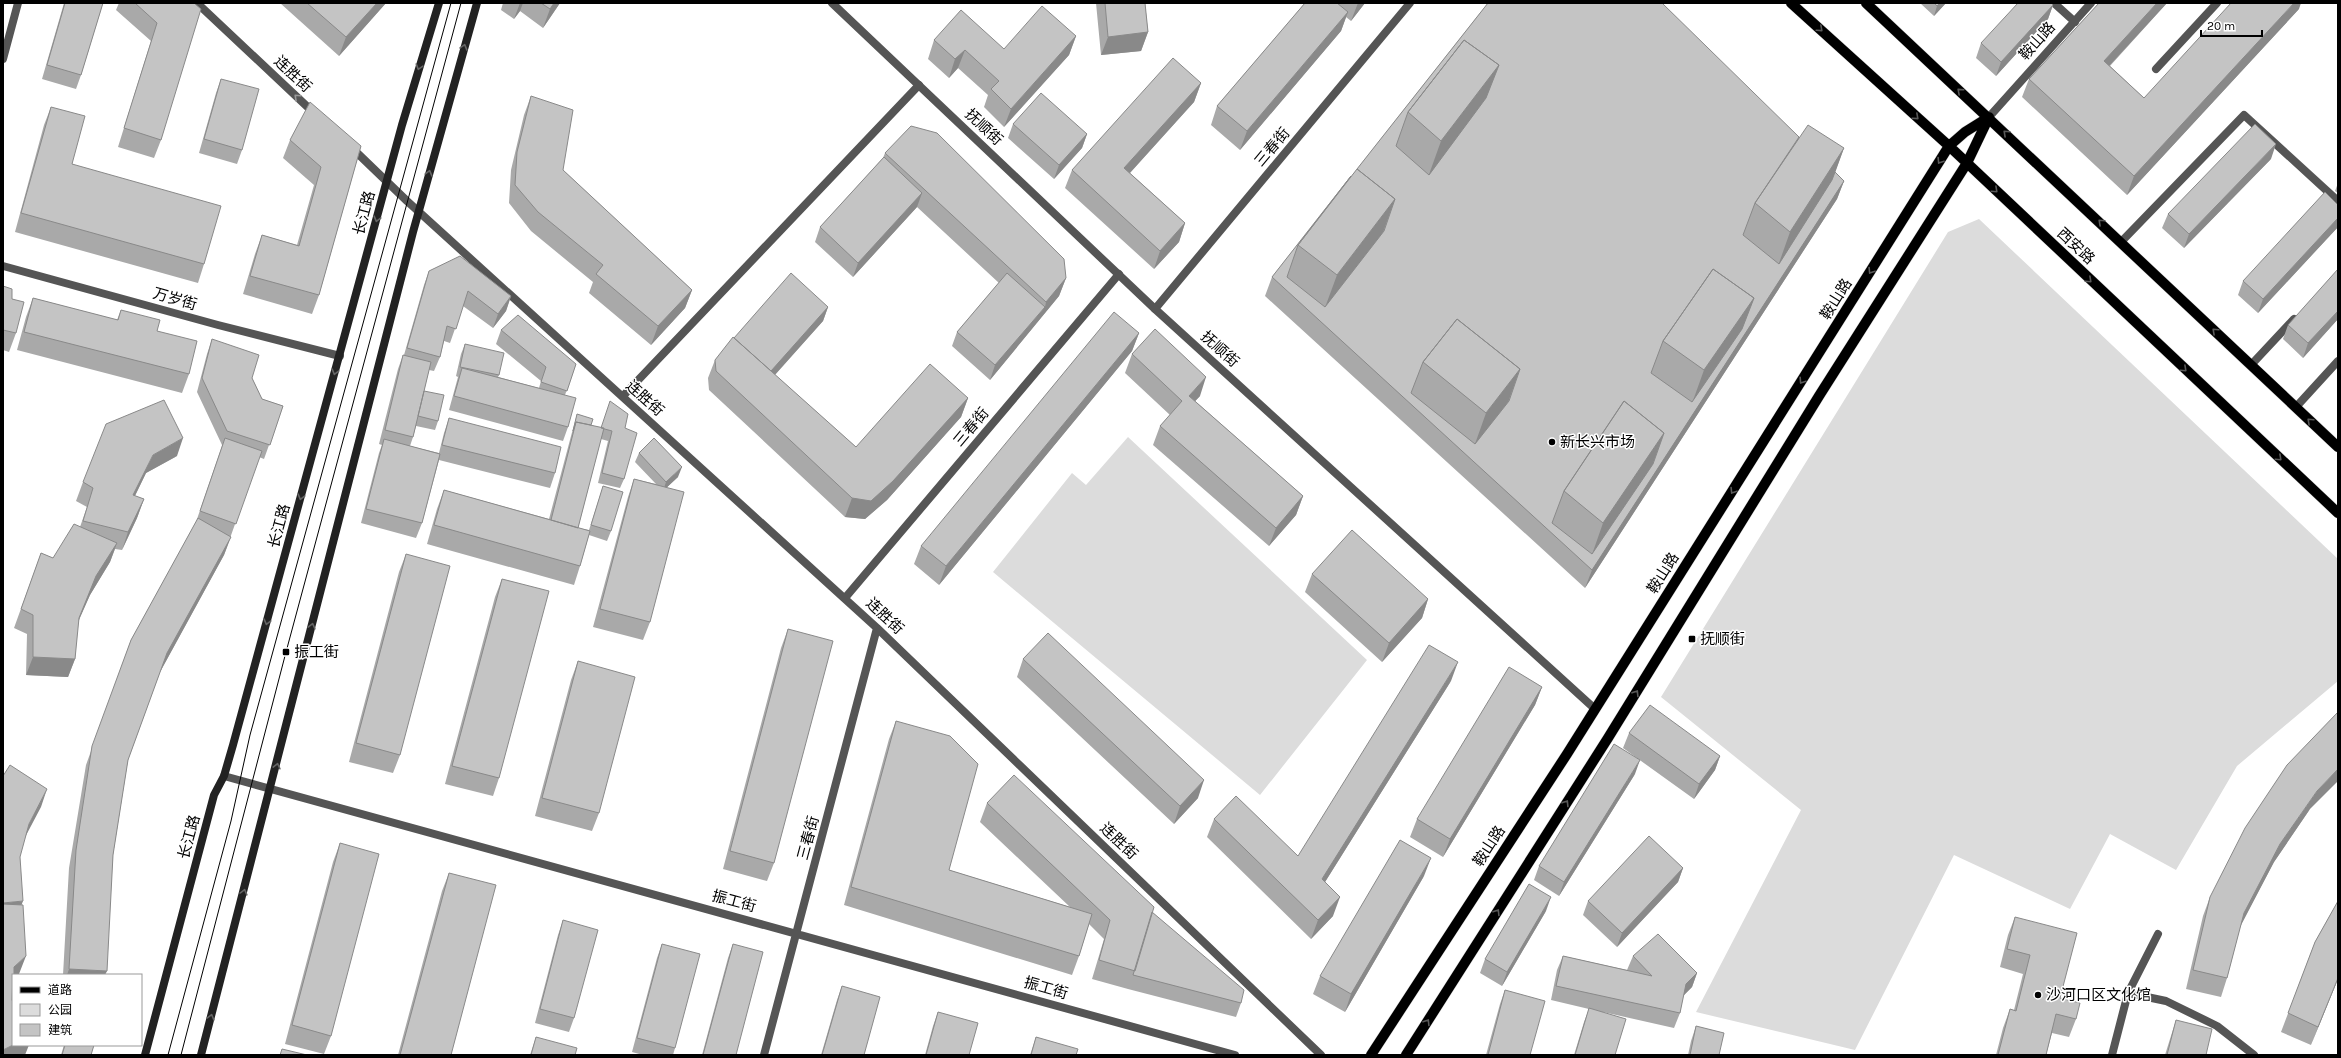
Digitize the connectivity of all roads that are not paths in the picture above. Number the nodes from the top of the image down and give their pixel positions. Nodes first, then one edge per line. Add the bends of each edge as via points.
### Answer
1 (18, 3) edge
2 (197, 3) edge
3 (439, 3) edge
4 (476, 3) edge
5 (832, 3) edge
6 (1410, 3) edge
7 (1791, 3) edge
8 (1866, 3) edge
9 (2054, 3) edge
10 (2091, 3) edge
11 (2217, 3) edge
12 (2075, 22) junction
13 (3, 59) edge
14 (2156, 69) dead end
15 (919, 85) junction
16 (319, 117) edge
17 (1989, 117) junction
18 (348, 145) edge
19 (1949, 146) junction
20 (1967, 163) junction
21 (387, 182) junction
22 (2338, 201) edge
23 (419, 210) junction
24 (2121, 242) junction
25 (3, 266) edge
26 (1119, 274) junction
27 (1155, 309) junction
28 (2302, 310) edge
29 (340, 356) junction
30 (2338, 361) edge
31 (2251, 365) junction
32 (623, 396) junction
33 (2296, 407) junction
34 (2338, 447) edge
35 (2338, 513) edge
36 (845, 598) junction
37 (877, 628) junction
38 (1595, 709) junction
39 (224, 776) junction
40 (271, 788) junction
41 (797, 933) junction
42 (2158, 934) dead end
43 (2128, 993) junction
44 (145, 1055) edge
45 (201, 1055) edge
46 (764, 1055) edge
47 (1235, 1055) edge
48 (1321, 1055) edge
49 (1372, 1055) edge
50 (1406, 1055) edge
51 (2112, 1055) edge
52 (2254, 1055) edge

1 - 13 street
16 -> 2 street, 连胜街
3 -> 21 main road, 长江路
23 -> 4 main road
5 - 15 street, 抚顺街
6 - 27 street, 三春街
7 -> 19 main road, 西安路
17 -> 8 main road
9 - 12 street
10 - 12 street, 鞍山路
11 - 14 street
12 - 17 street, 鞍山路
15 - 26 street, 抚顺街
15 - 32 street
17 - 19 main road, 鞍山路
17 - 20 main road, 鞍山路
24 -> 17 main road
18 - 21 street
19 - 20 main road, 西安路
19 -> 38 main road, 鞍山路
20 -> 35 main road, 西安路
50 -> 20 main road, 鞍山路 via 1608,738 1819,396
21 - 23 street, 连胜街
21 -> 29 main road, 长江路
22 - 24 street via 2244,115
23 - 32 street, 连胜街
40 -> 23 main road
31 -> 24 main road
25 - 29 street, 万岁街
26 - 27 street, 抚顺街
26 - 36 street, 三春街
27 - 38 street, 抚顺街
28 - 31 street
29 -> 39 main road, 长江路
30 - 33 street
31 - 33 main road
32 - 36 street, 连胜街
34 -> 33 main road
36 - 37 street, 连胜街
37 - 41 street, 三春街
37 - 48 street, 连胜街
38 - 49 main road, 鞍山路
39 - 40 street, 振工街
39 - 44 main road, 长江路 via 214,795
40 - 41 street, 振工街
45 -> 40 main road
41 - 46 street, 三春街
41 - 47 street, 振工街
42 - 43 street
43 - 51 street
43 - 52 street via 2166,1001 2217,1026

